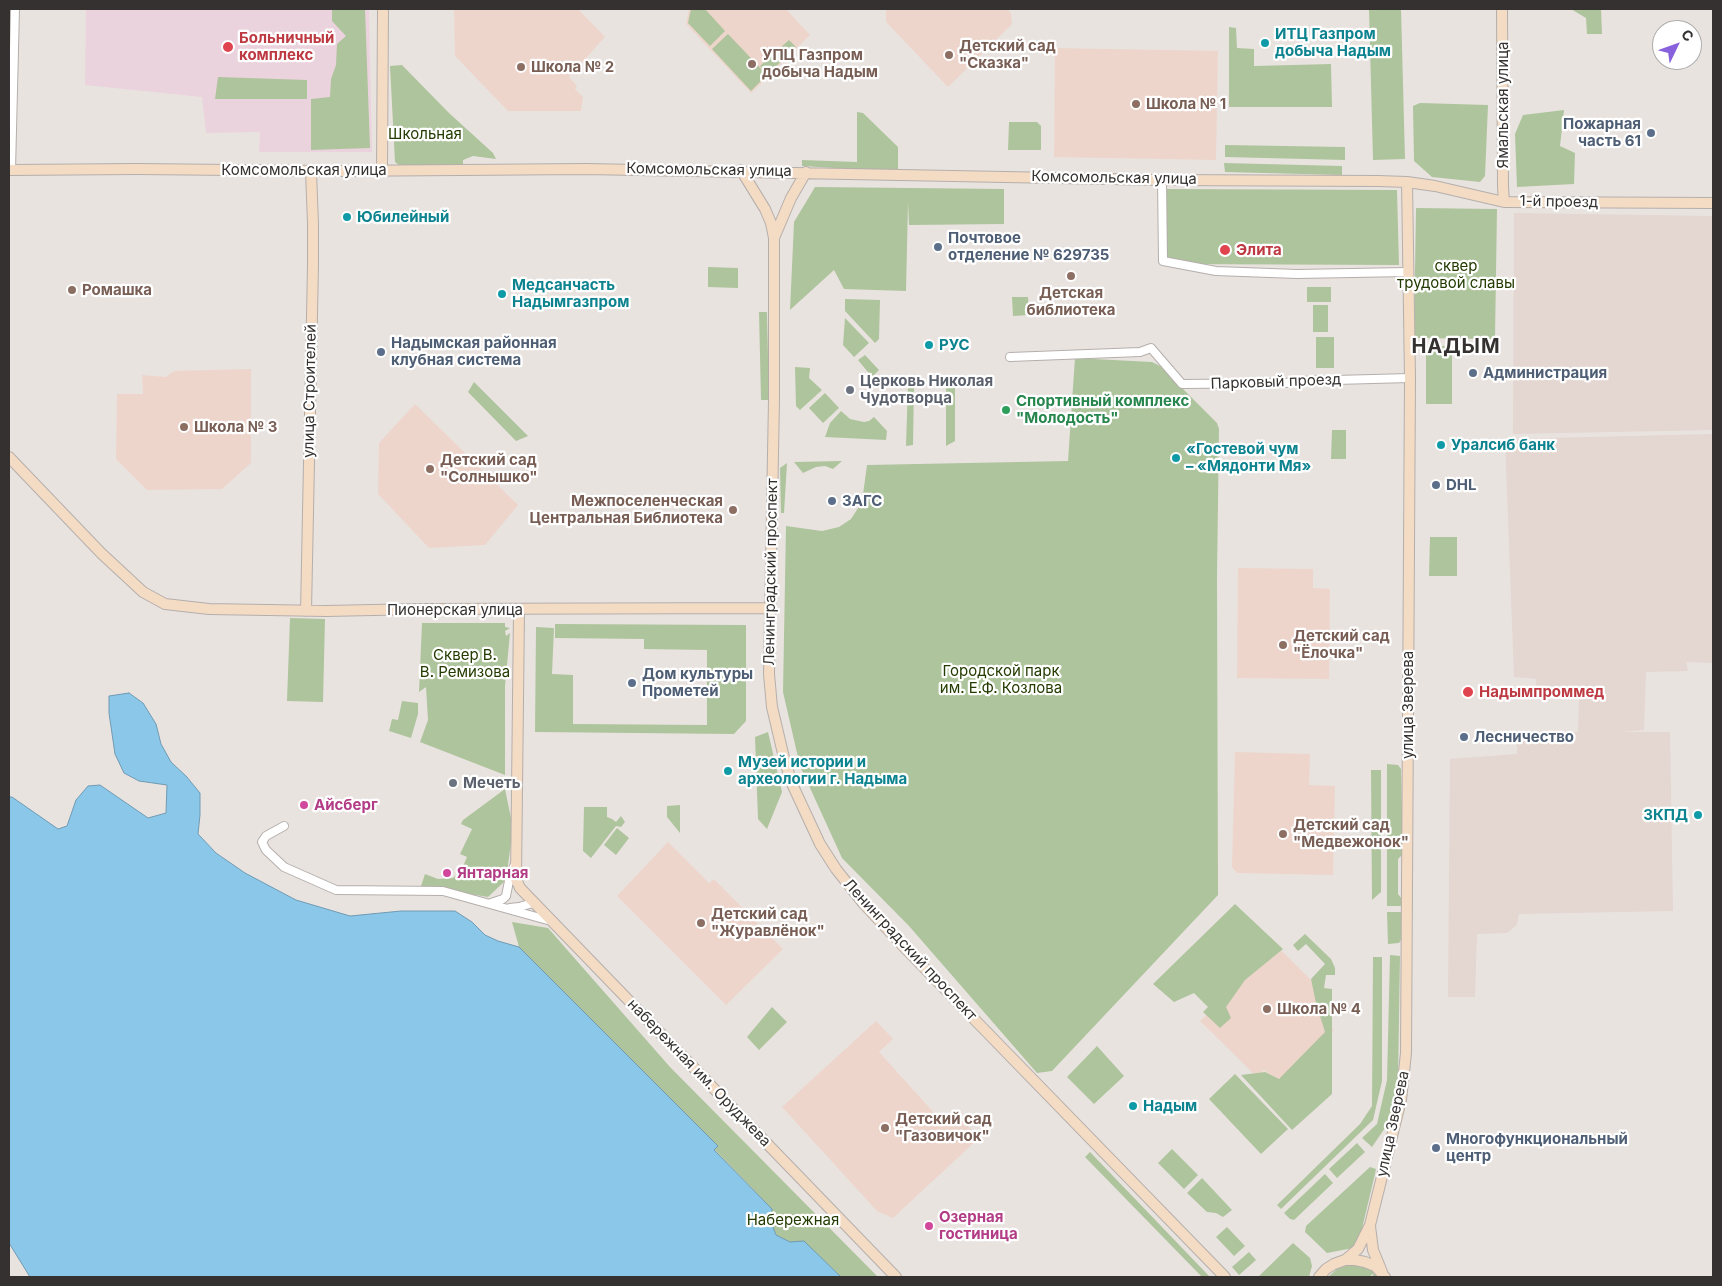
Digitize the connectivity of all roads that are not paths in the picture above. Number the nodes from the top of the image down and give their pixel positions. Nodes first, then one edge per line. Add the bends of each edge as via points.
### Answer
1 (15, 9) edge
2 (384, 9) edge
3 (1502, 9) edge
4 (10, 170) edge
5 (382, 170) junction
6 (742, 170) junction
7 (310, 171) junction
8 (806, 172) junction
9 (1162, 180) junction
10 (1407, 182) junction
11 (1504, 202) junction
12 (1713, 203) edge
13 (774, 238) junction
14 (1407, 272) junction
15 (1010, 357) dead end
16 (1410, 378) junction
17 (9, 457) edge
18 (770, 608) junction
19 (519, 610) junction
20 (306, 611) junction
21 (284, 826) dead end
22 (517, 862) junction
23 (489, 903) junction
24 (533, 903) junction
25 (503, 907) junction
26 (551, 921) junction
27 (1370, 1225) junction
28 (1344, 1260) junction
29 (1384, 1275) edge
30 (896, 1277) edge
31 (1225, 1277) edge
32 (1319, 1277) edge

1 - 4 street
2 - 5 street
3 - 11 street, Ямальская улица
4 - 7 street, Комсомольская улица
5 - 6 street, Комсомольская улица
5 - 7 street, Комсомольская улица
6 - 8 street, Комсомольская улица
6 - 13 street via 765,209
7 - 20 street, улица Строителей via 313,232
8 - 9 street, Комсомольская улица
8 - 13 street
9 - 10 street, Комсомольская улица
9 - 14 street via 1163,261 1216,271 1297,274
10 - 11 street, 1-й проезд
10 - 14 street, улица Зверева
11 - 12 street, 1-й проезд
13 - 18 street, Ленинградский проспект
14 - 16 street, улица Зверева
15 - 16 street, Парковый проезд via 1140,352 1151,348 1182,384
16 - 27 street, улица Зверева via 1406,1053 1401,1100
17 - 20 street, Пионерская улица via 101,553 144,592 165,604
18 - 19 street, Пионерская улица
18 - 31 street, Ленинградский проспект via 772,707 785,762 806,816 836,869 904,948
19 - 20 street, Пионерская улица
19 - 22 street, набережная им. Оруджева
21 - 23 street via 266,836 262,842 266,850 284,866 336,890 443,891
22 - 23 street via 506,896
22 - 24 street, набережная им. Оруджева via 517,884
23 - 25 street
24 - 25 street
24 - 26 street, набережная им. Оруджева
25 - 26 street
26 - 30 street, набережная им. Оруджева
27 - 28 street, улица Зверева via 1358,1249
27 - 29 street, улица Зверева via 1373,1250
28 - 29 street via 1365,1262
28 - 32 street, улица Зверева

